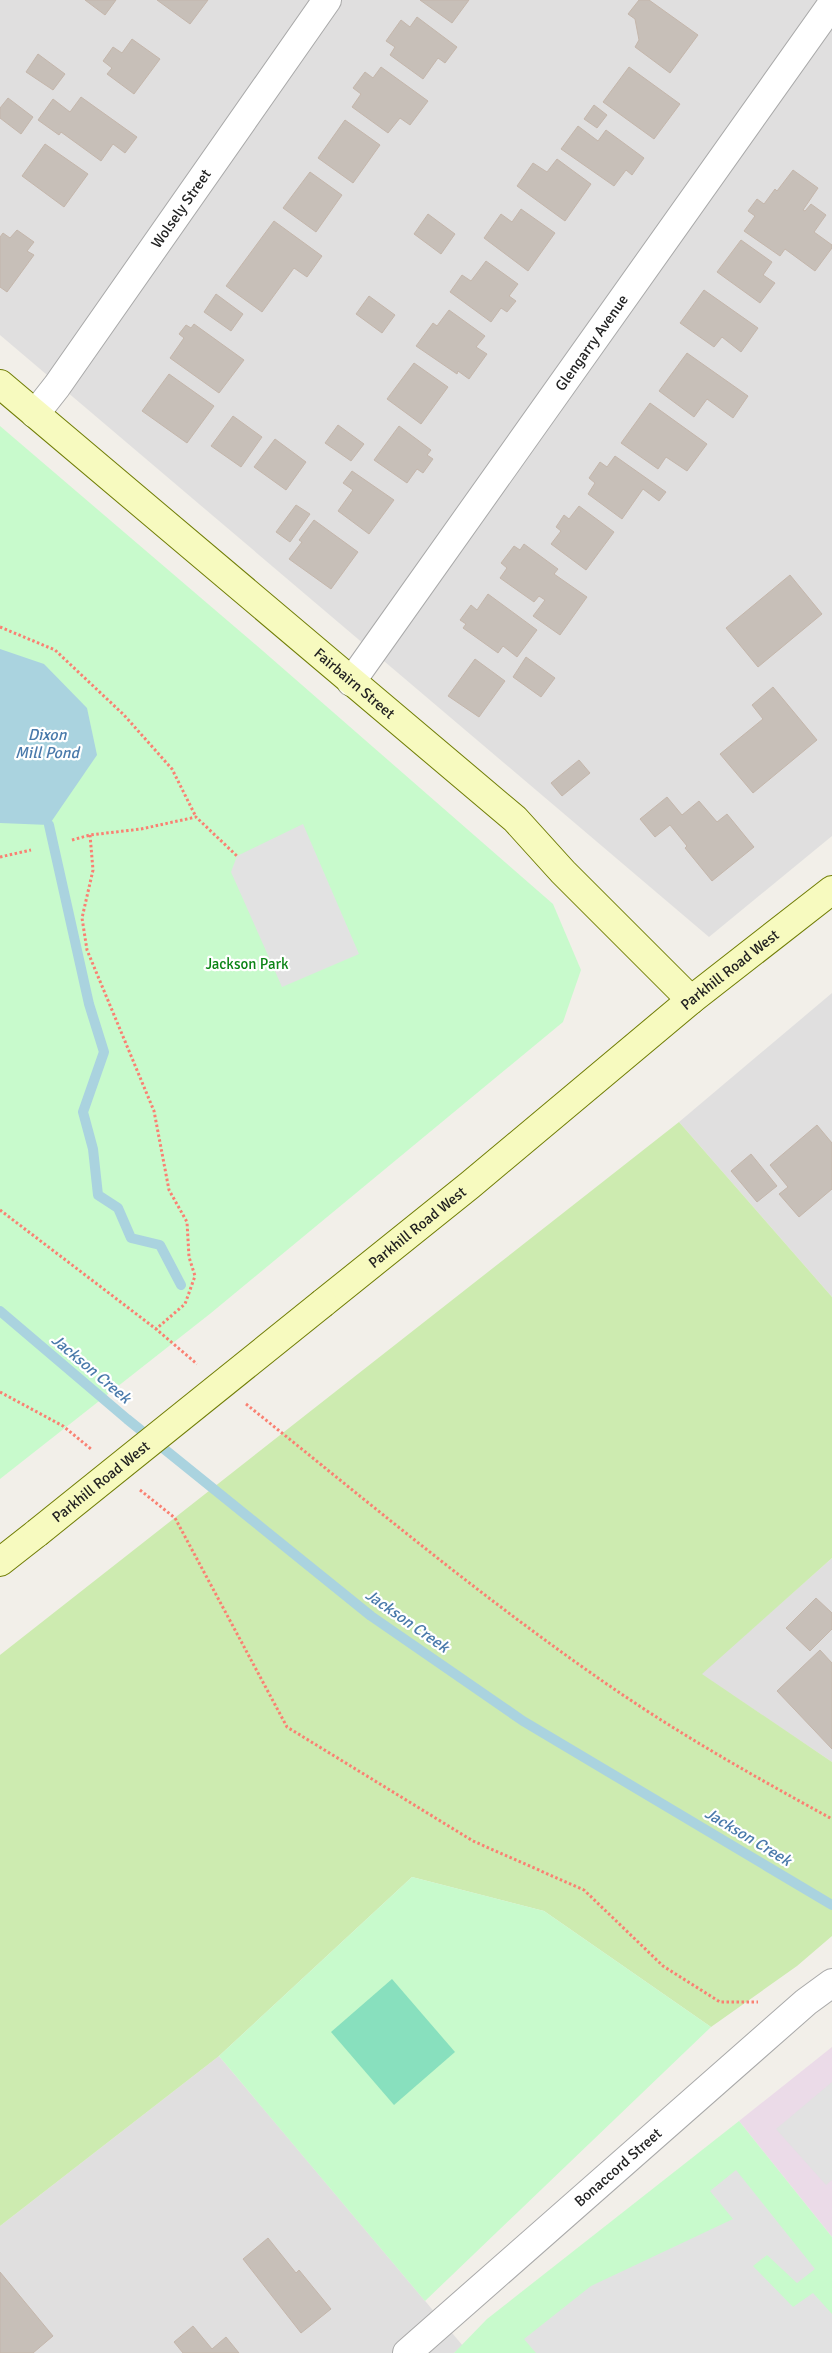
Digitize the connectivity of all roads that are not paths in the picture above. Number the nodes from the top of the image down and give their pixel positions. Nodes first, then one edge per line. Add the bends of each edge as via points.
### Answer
1 (326, 0) edge
2 (832, 4) edge
3 (0, 384) edge
4 (35, 414) junction
5 (351, 682) junction
6 (832, 890) edge
7 (691, 1000) junction
8 (0, 1562) edge
9 (832, 1983) edge
10 (408, 2353) edge

1 - 4 street, Wolsely Street
2 - 5 street, Glengarry Avenue
3 - 4 main road, Fairbairn Street
4 - 5 main road, Fairbairn Street
5 - 7 main road, Fairbairn Street via 515,819
6 - 7 main road, Parkhill Road West
7 - 8 main road, Parkhill Road West, bridge via 477,1179
9 - 10 street, Bonaccord Street via 806,2002

